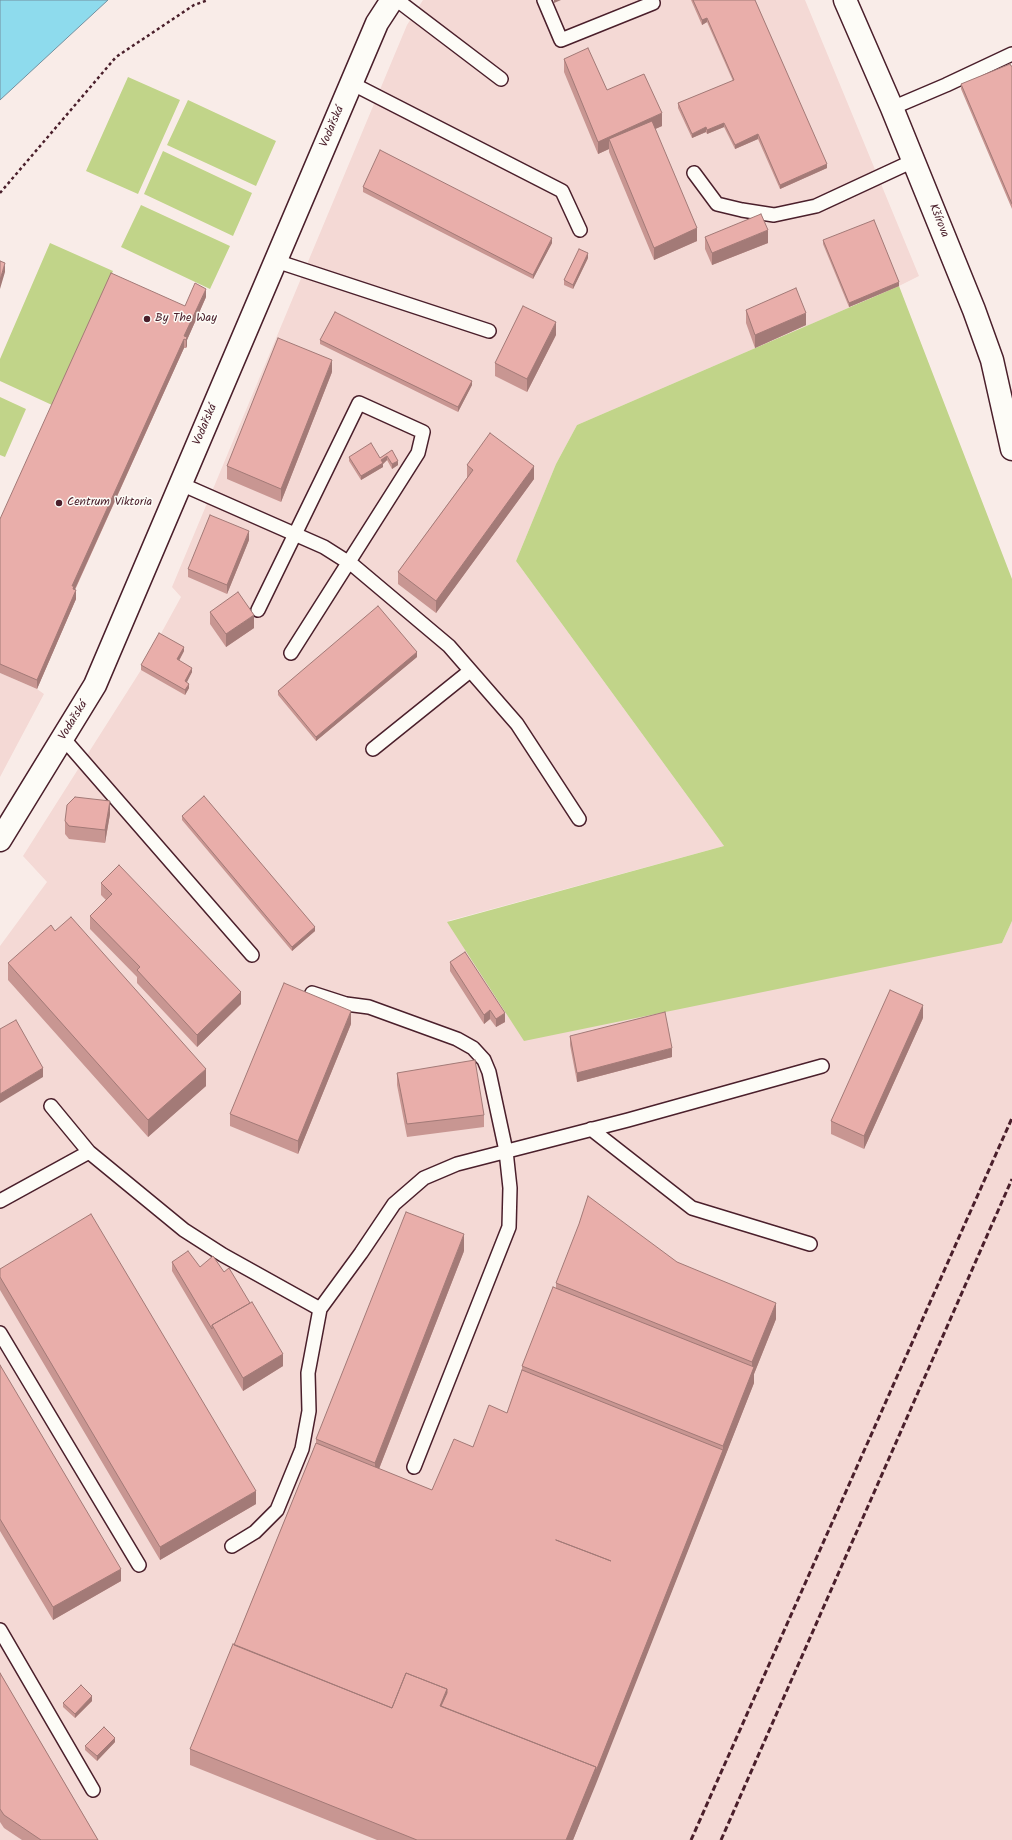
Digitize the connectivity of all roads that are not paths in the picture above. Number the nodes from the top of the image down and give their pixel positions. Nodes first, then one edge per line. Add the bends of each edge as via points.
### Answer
1 (392, 0) edge
2 (397, 0) edge
3 (544, 0) edge
4 (845, 0) edge
5 (653, 3) dead end
6 (1012, 54) edge
7 (501, 79) dead end
8 (351, 84) junction
9 (892, 108) junction
10 (913, 161) junction
11 (694, 173) dead end
12 (580, 230) dead end
13 (276, 261) junction
14 (489, 331) dead end
15 (1012, 449) edge
16 (181, 484) junction
17 (295, 534) junction
18 (348, 562) junction
19 (258, 610) dead end
20 (291, 653) dead end
21 (470, 671) junction
22 (63, 738) junction
23 (373, 749) dead end
24 (579, 819) dead end
25 (0, 840) edge
26 (252, 955) dead end
27 (312, 993) edge
28 (822, 1066) dead end
29 (50, 1106) dead end
30 (591, 1129) junction
31 (506, 1151) junction
32 (89, 1152) junction
33 (0, 1201) edge
34 (810, 1244) dead end
35 (320, 1309) junction
36 (0, 1333) edge
37 (414, 1467) dead end
38 (232, 1546) dead end
39 (139, 1565) dead end
40 (0, 1630) edge
41 (93, 1790) dead end

1 - 8 street, Vodařská via 377,23
2 - 7 lane
3 - 5 lane via 561,40
4 - 9 street, Kšírova
6 - 9 lane
8 - 12 lane via 562,191
8 - 13 street, Vodařská
9 - 10 street, Kšírova
10 - 11 lane via 816,206 774,214 717,204
10 - 15 street, Kšírova via 992,360
13 - 14 lane
13 - 16 street, Vodařská
16 - 17 lane
16 - 22 street, Vodařská via 95,686
17 - 18 lane via 324,547
17 - 18 lane via 359,403 423,432 418,453
17 - 19 lane
18 - 20 lane
18 - 21 lane via 449,646
21 - 23 lane
21 - 24 lane via 516,724
22 - 25 street, Vodařská
22 - 26 lane
27 - 31 lane via 346,1004 369,1007 473,1048 484,1060 489,1072
28 - 30 lane
29 - 32 lane
30 - 31 lane
30 - 34 lane via 692,1208
31 - 35 lane via 457,1164 424,1178 394,1204
31 - 37 lane via 510,1188 508,1227
32 - 33 lane
32 - 35 lane via 184,1230 228,1258
35 - 38 lane via 308,1373 308,1411 302,1449 277,1510 255,1532
36 - 39 lane
40 - 41 lane

